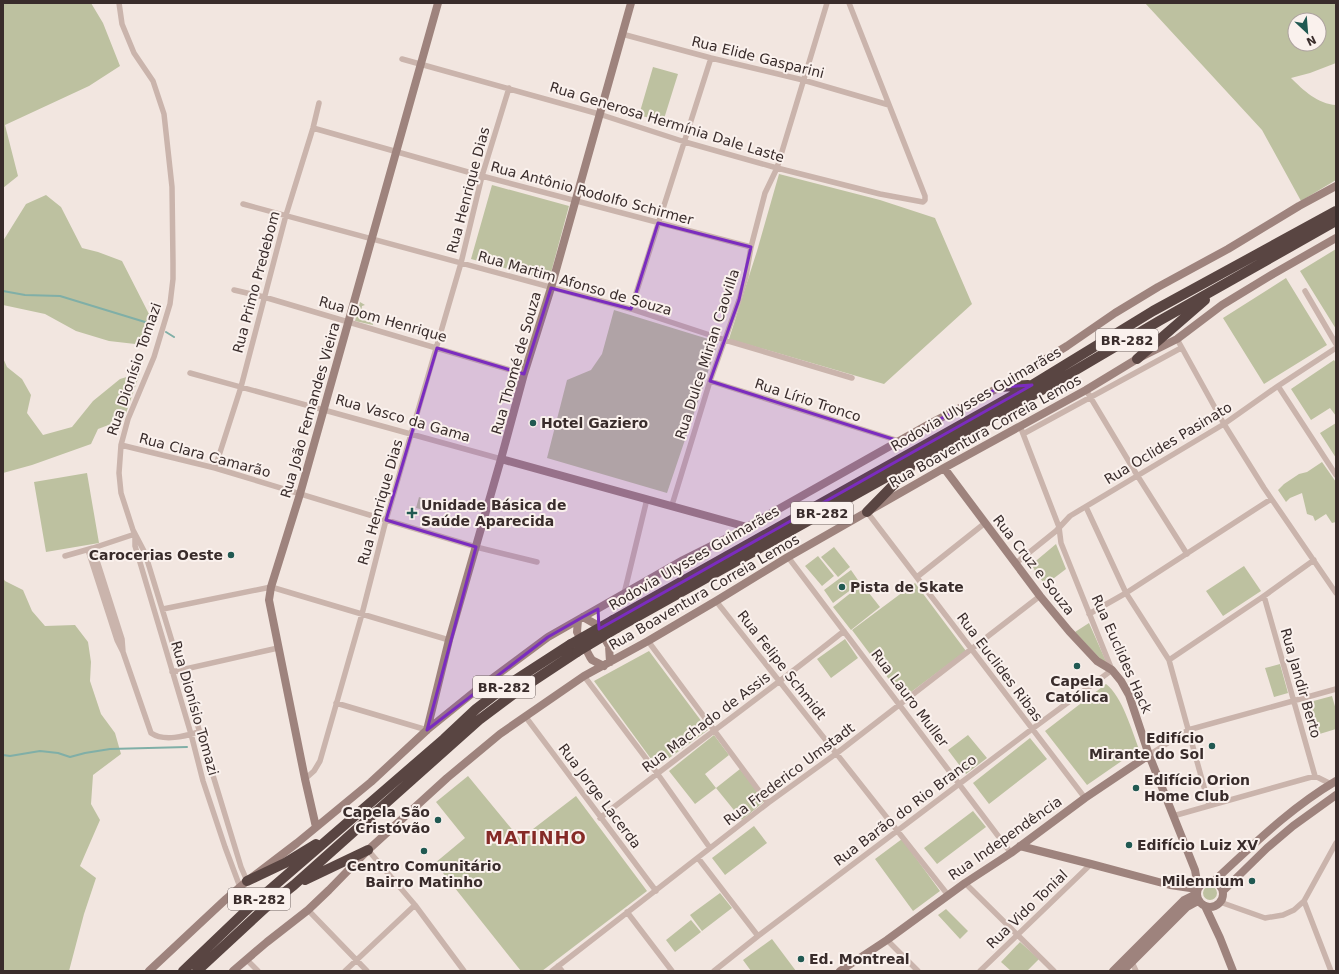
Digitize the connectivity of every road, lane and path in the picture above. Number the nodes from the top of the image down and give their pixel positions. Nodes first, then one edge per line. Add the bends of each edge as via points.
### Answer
1 (119, 3) edge
2 (438, 3) edge
3 (631, 3) edge
4 (827, 3) edge
5 (850, 3) edge
6 (622, 34) junction
7 (711, 58) junction
8 (402, 59) dead end
9 (421, 65) junction
10 (803, 80) junction
11 (509, 88) junction
12 (319, 103) dead end
13 (889, 105) junction
14 (599, 114) junction
15 (313, 128) junction
16 (685, 142) junction
17 (397, 153) junction
18 (777, 168) junction
19 (482, 176) junction
20 (1336, 186) edge
21 (575, 200) junction
22 (243, 204) dead end
23 (1336, 211) edge
24 (286, 215) junction
25 (1336, 221) edge
26 (658, 223) junction
27 (372, 238) junction
28 (1336, 238) edge
29 (751, 246) junction
30 (461, 263) junction
31 (1223, 285) junction
32 (551, 288) junction
33 (234, 290) dead end
34 (1305, 292) dead end
35 (264, 297) junction
36 (631, 309) junction
37 (348, 322) junction
38 (1177, 339) junction
39 (725, 340) junction
40 (1336, 344) edge
41 (437, 348) junction
42 (1182, 348) junction
43 (1336, 348) edge
44 (1137, 359) junction
45 (190, 373) dead end
46 (524, 374) junction
47 (852, 378) dead end
48 (710, 381) junction
49 (1032, 385) junction
50 (1278, 386) junction
51 (240, 387) junction
52 (1000, 387) junction
53 (1089, 394) junction
54 (323, 409) junction
55 (1224, 424) junction
56 (1020, 426) junction
57 (412, 433) junction
58 (1023, 434) junction
59 (899, 441) junction
60 (120, 445) junction
61 (501, 459) junction
62 (918, 459) junction
63 (215, 468) junction
64 (944, 468) junction
65 (1137, 475) junction
66 (1336, 475) edge
67 (300, 494) junction
68 (647, 499) junction
69 (1271, 499) junction
70 (672, 505) junction
71 (1086, 507) junction
72 (867, 512) junction
73 (386, 520) junction
74 (985, 523) junction
75 (747, 527) junction
76 (1059, 527) junction
77 (135, 534) junction
78 (476, 547) junction
79 (91, 549) junction
80 (1187, 554) junction
81 (65, 556) dead end
82 (788, 557) junction
83 (1314, 560) junction
84 (537, 562) dead end
85 (1016, 563) junction
86 (916, 577) junction
87 (271, 587) junction
88 (1126, 592) junction
89 (1336, 593) edge
90 (624, 594) junction
91 (1040, 596) junction
92 (1264, 596) junction
93 (716, 601) junction
94 (598, 608) junction
95 (162, 609) junction
96 (362, 614) junction
97 (1089, 614) junction
98 (581, 619) junction
99 (615, 624) junction
100 (597, 625) junction
101 (564, 628) junction
102 (844, 631) junction
103 (577, 632) junction
104 (449, 640) junction
105 (648, 641) junction
106 (609, 646) junction
107 (278, 648) junction
108 (574, 648) junction
109 (972, 650) junction
110 (626, 653) junction
111 (592, 660) junction
112 (1169, 660) junction
113 (607, 664) junction
114 (180, 670) junction
115 (1112, 670) junction
116 (172, 672) junction
117 (588, 675) junction
118 (780, 682) junction
119 (1336, 689) edge
120 (1294, 700) junction
121 (336, 703) junction
122 (900, 705) junction
123 (192, 708) junction
124 (184, 710) junction
125 (525, 716) junction
126 (1032, 729) junction
127 (427, 730) junction
128 (714, 730) junction
129 (1188, 730) junction
130 (199, 732) junction
131 (191, 734) junction
132 (837, 754) junction
133 (1149, 755) junction
134 (657, 773) junction
135 (1315, 776) junction
136 (214, 779) junction
137 (305, 779) junction
138 (203, 781) junction
139 (1334, 782) edge
140 (959, 784) junction
141 (1336, 795) edge
142 (1084, 798) junction
143 (768, 803) junction
144 (1209, 805) junction
145 (222, 808) junction
146 (213, 810) junction
147 (1173, 816) junction
148 (600, 818) junction
149 (316, 827) junction
150 (338, 831) junction
151 (898, 831) junction
152 (1259, 840) junction
153 (1336, 843) edge
154 (234, 844) junction
155 (1020, 846) junction
156 (225, 847) junction
157 (710, 848) junction
158 (1267, 848) junction
159 (368, 850) junction
160 (1011, 853) junction
161 (698, 858) junction
162 (1091, 864) junction
163 (1195, 870) junction
164 (1211, 881) junction
165 (965, 883) junction
166 (244, 884) junction
167 (294, 885) junction
168 (1170, 885) junction
169 (1181, 890) junction
170 (656, 891) junction
171 (1223, 891) junction
172 (948, 895) junction
173 (1198, 895) junction
174 (1304, 901) junction
175 (1186, 903) junction
176 (1218, 904) junction
177 (415, 905) junction
178 (308, 910) junction
179 (627, 912) junction
180 (1018, 934) junction
181 (758, 936) junction
182 (1220, 938) junction
183 (887, 940) junction
184 (1130, 959) junction
185 (247, 960) junction
186 (357, 960) junction
187 (1124, 968) edge
188 (560, 969) edge
189 (149, 971) edge
190 (183, 971) edge
191 (197, 971) edge
192 (233, 971) edge
193 (258, 971) edge
194 (345, 971) edge
195 (367, 971) edge
196 (464, 971) edge
197 (552, 971) edge
198 (672, 971) edge
199 (714, 971) edge
200 (840, 971) edge
201 (918, 971) edge
202 (980, 971) edge
203 (1054, 971) edge
204 (1113, 971) edge
205 (1136, 971) edge
206 (1233, 971) edge
207 (1331, 971) edge

1 - 60 street, Rua Dionísio Tomazi via 122,24 134,53 153,81 164,114 172,187 174,253 170,304 154,357
2 - 9 street, Rua João Fernandes Vieira
3 - 6 street, Rua Thomé de Souza
4 - 10 street, Rua Dulce Mirian Caovilla
5 - 13 street
6 - 7 street, Rua Elide Gasparini
6 - 14 street, Rua Thomé de Souza
7 - 10 street, Rua Elide Gasparini
7 - 16 street
8 - 9 street, Rua Generosa Hermínia Dale Laste
9 - 11 street, Rua Generosa Hermínia Dale Laste
9 - 17 street, Rua João Fernandes Vieira
10 - 13 street, Rua Elide Gasparini
10 - 18 street, Rua Dulce Mirian Caovilla
11 - 14 street, Rua Generosa Hermínia Dale Laste
11 - 19 street, Rua Henrique Dias
12 - 15 street, Rua Primo Predebom
13 - 18 street, Rua Generosa Hermínia Dale Laste via 925,196 921,203
14 - 16 street, Rua Generosa Hermínia Dale Laste
14 - 21 street, Rua Thomé de Souza
15 - 17 street, Rua Antônio Rodolfo Schirmer
15 - 24 street, Rua Primo Predebom
16 - 18 street, Rua Generosa Hermínia Dale Laste
16 - 26 street
17 - 19 street, Rua Antônio Rodolfo Schirmer
17 - 27 street, Rua João Fernandes Vieira
18 - 29 street, Rua Dulce Mirian Caovilla via 765,193
19 - 21 street, Rua Antônio Rodolfo Schirmer
19 - 30 street, Rua Henrique Dias
20 - 52 street via 1158,287
21 - 26 street, Rua Antônio Rodolfo Schirmer
21 - 32 street, Rua Thomé de Souza
22 - 24 street, Rua Martim Afonso de Souza
23 - 49 highway, Rodovia Ulysses Guimarães / BR-282 via 1153,311
24 - 27 street, Rua Martim Afonso de Souza
24 - 35 street, Rua Primo Predebom
25 - 31 highway, Rodovia Ulysses Guimarães / BR-282
26 - 29 street, Rua Antônio Rodolfo Schirmer
26 - 36 street
27 - 30 street, Rua Martim Afonso de Souza
27 - 37 street, Rua João Fernandes Vieira
28 - 38 street, Rua Boaventura Correia Lemos via 1222,305
29 - 39 street, Rua Dulce Mirian Caovilla via 744,282
30 - 32 street, Rua Martim Afonso de Souza
30 - 41 street, Rua Henrique Dias
31 - 44 highway
31 - 62 highway, Rodovia Ulysses Guimarães / BR-282
32 - 36 street, Rua Martim Afonso de Souza
32 - 46 street, Rua Thomé de Souza
33 - 35 street, Rua Dom Henrique
34 - 40 street
35 - 37 street, Rua Dom Henrique
35 - 51 street, Rua Primo Predebom
36 - 39 street, Rua Martim Afonso de Souza
37 - 41 street, Rua Dom Henrique
37 - 54 street, Rua João Fernandes Vieira
38 - 42 street
38 - 44 street, Rua Boaventura Correia Lemos
39 - 47 street, Rua Martim Afonso de Souza
39 - 48 street, Rua Dulce Mirian Caovilla
41 - 46 street, Rua Dom Henrique
41 - 57 street, Rua Henrique Dias
42 - 53 street
42 - 55 street
43 - 50 street, Rua Oclides Pasinato
44 - 53 street, Rua Boaventura Correia Lemos
45 - 51 street, Rua Vasco da Gama
46 - 61 street, Rua Thomé de Souza
48 - 59 street, Rua Lírio Tronco
48 - 70 street, Rua Dulce Mirian Caovilla
49 - 52 highway
49 - 99 highway, Rodovia Ulysses Guimarães / BR-282
50 - 55 street, Rua Oclides Pasinato
50 - 66 street
51 - 54 street, Rua Vasco da Gama
51 - 63 street, Rua Primo Predebom
52 - 59 street
53 - 56 street, Rua Boaventura Correia Lemos
53 - 58 street
53 - 65 street
54 - 57 street, Rua Vasco da Gama
54 - 67 street, Rua João Fernandes Vieira
55 - 65 street, Rua Oclides Pasinato
55 - 69 street
56 - 58 street, Rua Euclides Hack
56 - 64 street, Rua Boaventura Correia Lemos
57 - 61 street, Rua Vasco da Gama
57 - 73 street, Rua Henrique Dias
58 - 76 street, Rua Euclides Hack
59 - 75 street
60 - 63 street, Rua Clara Camarão
60 - 77 street, Rua Dionísio Tomazi via 121,493
61 - 68 street, Rua Vasco da Gama
61 - 78 street, Rua Thomé de Souza
62 - 72 highway
62 - 99 highway, Rodovia Ulysses Guimarães / BR-282
63 - 67 street, Rua Clara Camarão
64 - 72 street, Rua Boaventura Correia Lemos
64 - 74 street, Rua Cruz e Souza
65 - 71 street, Rua Oclides Pasinato
65 - 80 street
67 - 73 street, Rua Clara Camarão
67 - 87 street, Rua João Fernandes Vieira
68 - 70 street, Rua Vasco da Gama
68 - 90 street
69 - 80 street
69 - 83 street
70 - 75 street, Rua Vasco da Gama
71 - 76 street, Rua Oclides Pasinato via 1070,516
71 - 88 street
72 - 82 street, Rua Boaventura Correia Lemos
72 - 86 street, Rua Euclides Ribas
73 - 78 street, Rua Clara Camarão
73 - 96 street, Rua Henrique Dias
74 - 85 street, Rua Cruz e Souza
74 - 86 street
75 - 90 street
76 - 85 street, Rua Oclides Pasinato
76 - 97 street, Rua Euclides Hack via 1060,543
77 - 79 street
77 - 95 street, Rua Dionísio Tomazi via 145,553
77 - 116 street, Rua Dionísio Tomazi via 135,546
78 - 84 street, Rua Clara Camarão
78 - 104 street, Rua Thomé de Souza
79 - 81 street
79 - 131 street via 117,640 151,733 157,737 167,738
80 - 88 street
82 - 93 street, Rua Boaventura Correia Lemos
82 - 102 street, Rua Lauro Muller
83 - 89 street
83 - 92 street
85 - 91 street, Rua Cruz e Souza
86 - 109 street, Rua Euclides Ribas
87 - 95 street
87 - 96 street
87 - 107 street, Rua João Fernandes Vieira via 269,600
88 - 97 street
88 - 112 street
90 - 94 street
91 - 109 street, Rua Frederico Umstadt
91 - 115 street, Rua Cruz e Souza via 1097,661
92 - 112 street
92 - 120 street, Rua Jandir Berto
93 - 105 street, Rua Boaventura Correia Lemos
93 - 118 street, Rua Felipe Schmidt
94 - 98 street
94 - 100 street
95 - 114 street, Rua Dionísio Tomazi
96 - 104 street
96 - 121 street, Rua Henrique Dias
97 - 115 street, Rua Euclides Hack
98 - 100 street
98 - 101 street
98 - 103 street
99 - 108 highway, Rodovia Ulysses Guimarães / BR-282, bridge
100 - 106 street
101 - 103 street
101 - 127 street via 474,692
102 - 118 street, Rua Machado de Assis
102 - 122 street, Rua Lauro Muller
103 - 111 street
104 - 127 street, Rua Thomé de Souza
105 - 110 street, Rua Boaventura Correia Lemos
105 - 128 street
106 - 110 street
106 - 113 street
107 - 114 street
107 - 137 street, Rua João Fernandes Vieira
108 - 150 highway, Rodovia Ulysses Guimarães / BR-282 via 506,686 476,709
108 - 167 highway, Rodovia Ulysses Guimarães / BR-282 via 479,720
109 - 122 street, Rua Frederico Umstadt
109 - 126 street, Rua Euclides Ribas
110 - 113 street, Rua Boaventura Correia Lemos
111 - 113 street
111 - 117 street
112 - 129 street
113 - 117 street, Rua Boaventura Correia Lemos
114 - 116 street
114 - 123 street, Rua Dionísio Tomazi
115 - 126 street, Rua Barão do Rio Branco
115 - 133 street, Rua Euclides Hack via 1129,695
116 - 124 street, Rua Dionísio Tomazi
117 - 125 street, Rua Boaventura Correia Lemos
117 - 134 street
118 - 128 street, Rua Machado de Assis
118 - 132 street, Rua Felipe Schmidt
119 - 120 street, Rua Independência
120 - 129 street, Rua Independência
120 - 135 street, Rua Jandir Berto
121 - 127 street
121 - 137 street, Rua Henrique Dias via 320,761
122 - 132 street, Rua Frederico Umstadt
122 - 140 street, Rua Lauro Muller
123 - 124 street
123 - 130 street, Rua Dionísio Tomazi
124 - 131 street, Rua Dionísio Tomazi
125 - 148 street, Rua Jorge Lacerda
125 - 159 street, Rua Boaventura Correia Lemos via 447,778
126 - 140 street, Rua Barão do Rio Branco
126 - 142 street, Rua Euclides Ribas
127 - 149 street via 371,782
128 - 134 street, Rua Machado de Assis
128 - 143 street
129 - 133 street, Rua Independência
129 - 144 street
130 - 131 street
130 - 136 street, Rua Dionísio Tomazi
131 - 138 street, Rua Dionísio Tomazi
132 - 143 street, Rua Frederico Umstadt
132 - 151 street, Rua Felipe Schmidt
133 - 142 street, Rua Independência
133 - 147 street, Rua Euclides Hack
134 - 148 street, Rua Machado de Assis
134 - 157 street
135 - 139 street
135 - 144 street
136 - 138 street
136 - 145 street, Rua Dionísio Tomazi
137 - 149 street, Rua João Fernandes Vieira
138 - 146 street, Rua Dionísio Tomazi
139 - 152 street via 1292,811
140 - 151 street, Rua Barão do Rio Branco
140 - 160 street, Rua Lauro Muller
141 - 158 street
142 - 155 street, Rua Independência
143 - 157 street, Rua Frederico Umstadt
144 - 147 street
145 - 146 street
145 - 154 street, Rua Dionísio Tomazi
146 - 156 street, Rua Dionísio Tomazi
147 - 163 street, Rua Euclides Hack
148 - 170 street, Rua Jorge Lacerda
149 - 166 street
150 - 166 highway
150 - 190 highway, Rodovia Ulysses Guimarães / BR-282 via 252,905
151 - 172 street, Rua Felipe Schmidt
151 - 181 street, Rua Barão do Rio Branco
152 - 158 street
152 - 164 street
153 - 174 street
154 - 156 street
154 - 166 street, Rua Dionísio Tomazi
155 - 160 street, Rua Independência
155 - 162 street
156 - 166 street, Rua Dionísio Tomazi
157 - 161 street, Rua Frederico Umstadt
158 - 171 street
159 - 167 highway
159 - 177 street
159 - 178 street, Rua Boaventura Correia Lemos
160 - 165 street, Rua Independência
161 - 170 street, Rua Frederico Umstadt
161 - 181 street
162 - 168 street
162 - 180 street, Rua Vido Tonial
163 - 164 street, Rua Euclides Hack
163 - 173 street, Rua Euclides Hack
164 - 171 street via 1220,885
164 - 173 street via 1201,883
165 - 172 street, Rua Independência
165 - 180 street
166 - 189 street
167 - 191 highway, Rodovia Ulysses Guimarães / BR-282 via 265,908
168 - 169 street
168 - 173 street
169 - 173 street
169 - 175 street
170 - 179 street, Rua Frederico Umstadt
171 - 176 street
172 - 183 street, Rua Independência
173 - 175 street
173 - 176 street via 1211,907
173 - 182 street, Rua Euclides Hack
174 - 176 street via 1283,915 1265,918
174 - 207 street
175 - 184 street
176 - 182 street, Rua Euclides Hack via 1216,917
177 - 186 street
177 - 196 street
178 - 185 street, Rua Boaventura Correia Lemos
178 - 186 street
179 - 188 street, Rua Frederico Umstadt
179 - 198 street
180 - 202 street, Rua Vido Tonial
180 - 203 street
181 - 199 street, Rua Barão do Rio Branco
182 - 206 street, Rua Euclides Hack
183 - 200 street, Rua Independência
183 - 201 street
184 - 187 street
184 - 205 street
185 - 192 street, Rua Boaventura Correia Lemos
185 - 193 street
186 - 194 street
186 - 195 street
187 - 204 street
188 - 197 street, Rua Frederico Umstadt

